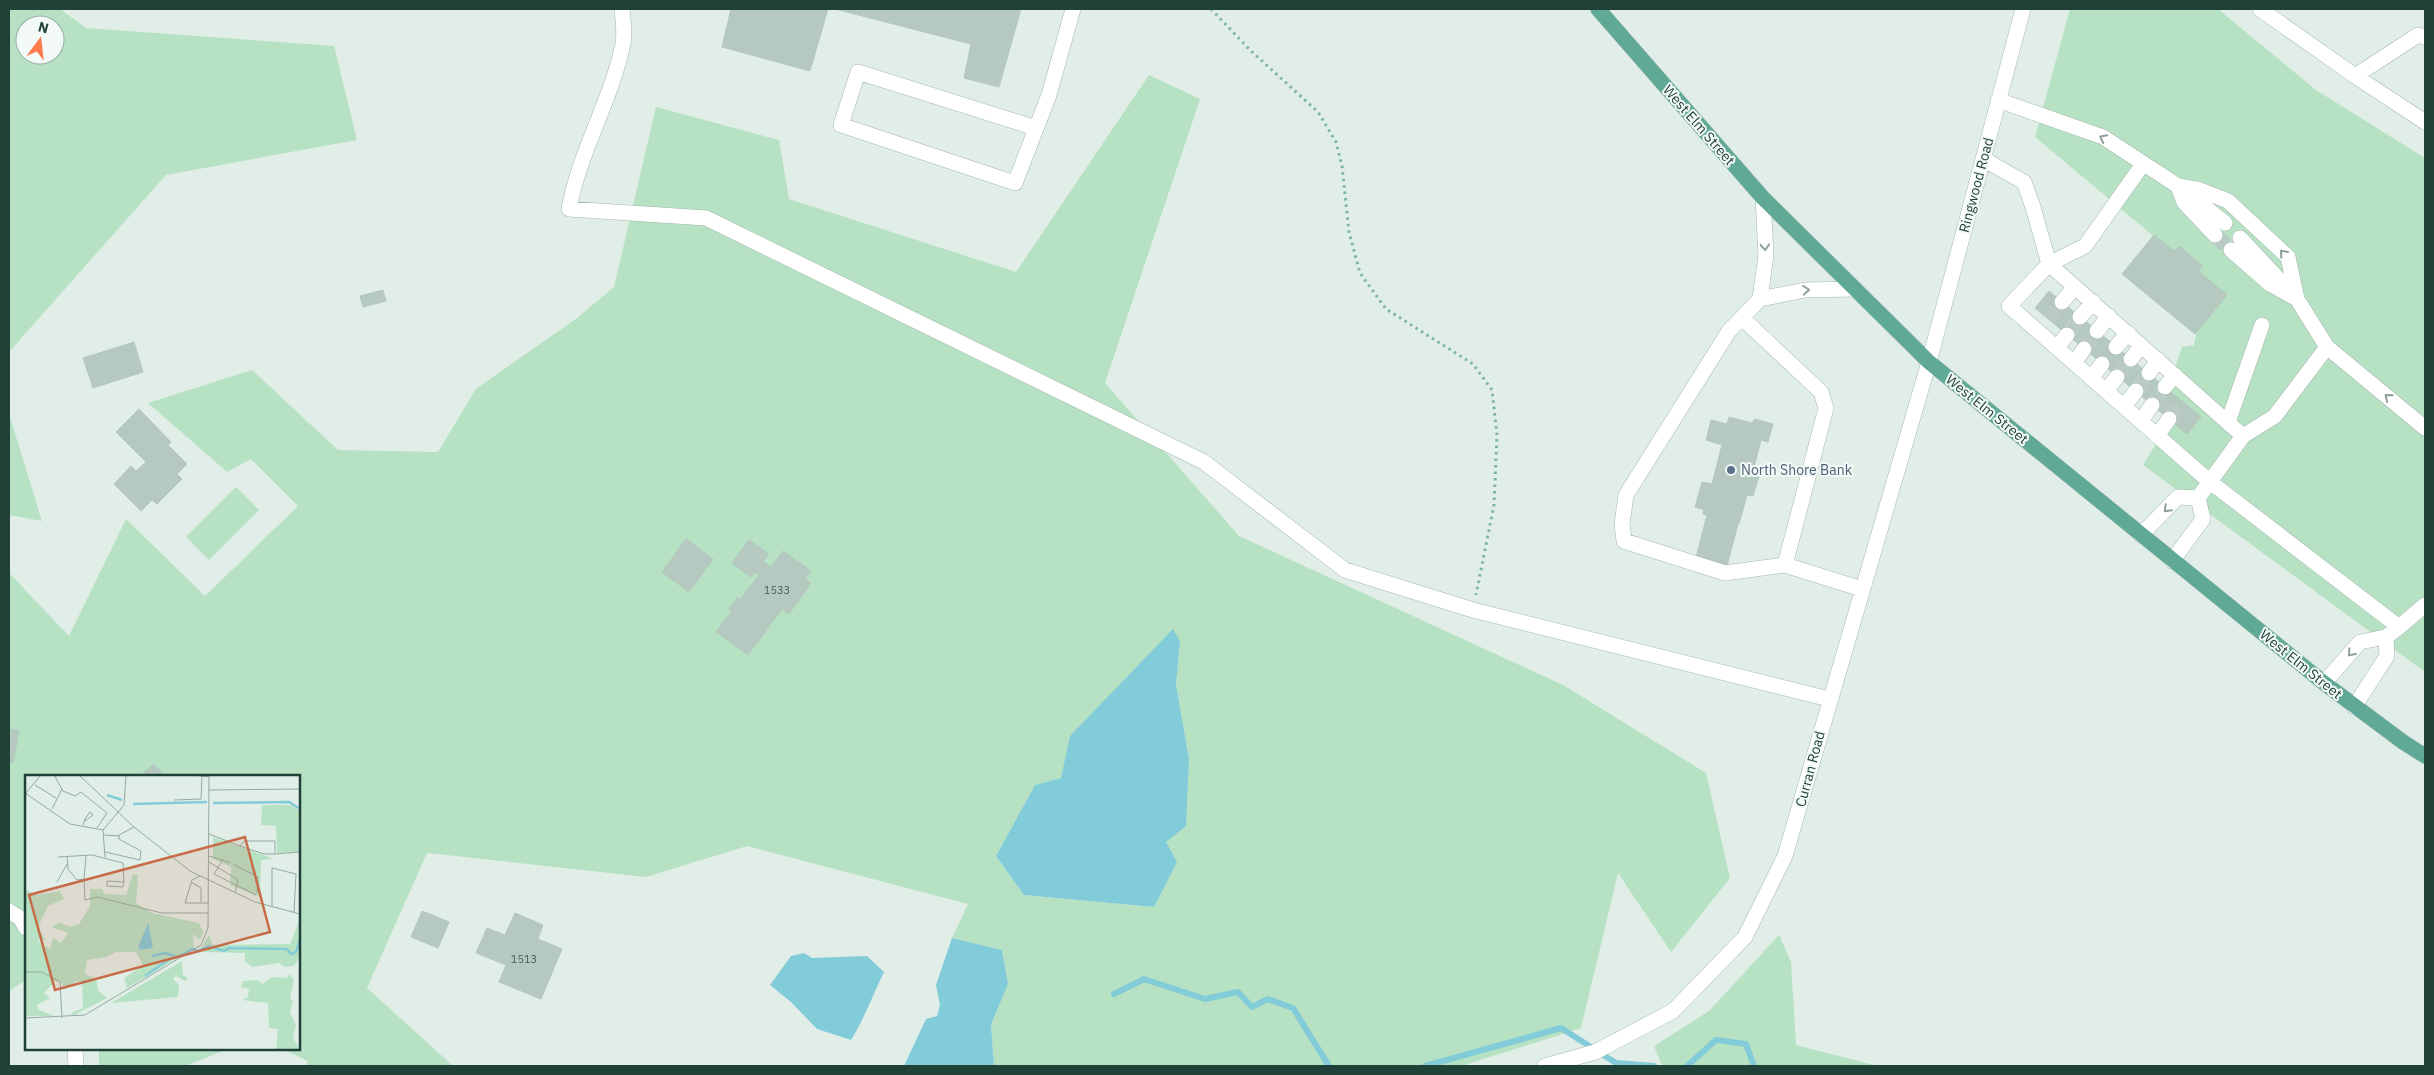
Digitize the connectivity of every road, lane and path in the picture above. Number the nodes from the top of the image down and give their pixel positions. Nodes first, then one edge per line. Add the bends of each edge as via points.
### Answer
1 (622, 9) edge
2 (1074, 9) edge
3 (1211, 9) edge
4 (1598, 9) edge
5 (2023, 9) edge
6 (2260, 9) edge
7 (2425, 37) edge
8 (2355, 76) junction
9 (1998, 100) junction
10 (2425, 122) edge
11 (1036, 128) junction
12 (1983, 159) junction
13 (2143, 164) junction
14 (2178, 186) junction
15 (1763, 198) junction
16 (2220, 229) tunnel mouth
17 (2236, 244) tunnel mouth
18 (2049, 264) junction
19 (2075, 287) junction
20 (1854, 289) junction
21 (1760, 299) junction
22 (2297, 299) junction
23 (2062, 302) tunnel mouth
24 (2093, 302) junction
25 (2108, 316) junction
26 (2080, 317) tunnel mouth
27 (1742, 318) junction
28 (2262, 325) dead end
29 (2097, 331) tunnel mouth
30 (2128, 333) junction
31 (2067, 335) tunnel mouth
32 (2141, 346) junction
33 (2057, 347) junction
34 (2116, 347) dead end
35 (2327, 347) junction
36 (2084, 349) tunnel mouth
37 (2131, 359) tunnel mouth
38 (2158, 360) junction
39 (1929, 362) junction
40 (2074, 363) junction
41 (2102, 364) dead end
42 (2148, 373) tunnel mouth
43 (2175, 375) junction
44 (2117, 377) tunnel mouth
45 (2092, 378) junction
46 (2165, 388) tunnel mouth
47 (2106, 391) junction
48 (2136, 391) tunnel mouth
49 (2152, 405) tunnel mouth
50 (2124, 406) junction
51 (2169, 419) tunnel mouth
52 (2140, 421) junction
53 (2228, 422) junction
54 (2425, 428) edge
55 (2157, 436) junction
56 (2243, 436) junction
57 (2209, 481) junction
58 (2198, 498) junction
59 (2141, 535) junction
60 (2172, 561) junction
61 (1784, 565) junction
62 (1862, 589) junction
63 (2425, 605) edge
64 (1473, 610) junction
65 (2399, 627) junction
66 (2386, 637) junction
67 (2324, 683) junction
68 (1830, 699) junction
69 (2354, 707) junction
70 (2425, 756) edge
71 (9, 910) edge
72 (25, 926) edge
73 (75, 1050) edge
74 (76, 1066) edge
75 (1545, 1066) edge

1 - 64 street via 623,42 608,100 573,187 569,209 706,218 1204,462 1345,570
2 - 11 street via 1049,96
3 - 64 path via 1318,112 1336,142 1342,166 1349,232 1360,273 1386,309 1473,364 1492,390 1497,435 1494,505
4 - 15 main road, West Elm Street
5 - 9 street, Ringwood Road
6 - 8 street
7 - 8 street via 2418,35
8 - 10 street
9 - 12 street, Ringwood Road
13 -> 9 street via 2103,137
11 - 11 street via 858,72 841,126 1015,183
12 - 18 street via 2024,182
12 - 39 street, Ringwood Road
13 - 14 street
13 - 18 street via 2085,246
14 - 16 street
22 -> 14 street via 2288,257 2228,201
15 - 20 main road, West Elm Street
15 -> 21 street via 1766,255
17 - 22 street via 2270,284
18 - 19 street
18 - 33 street via 2009,306 2042,324
19 - 23 street
19 - 24 street
21 -> 20 street via 1805,290
20 - 39 main road, West Elm Street
21 - 27 street
22 - 35 street
24 - 25 street
24 - 26 street
25 - 29 street
25 - 30 street
27 - 61 street via 1821,392 1826,408
27 - 61 street via 1729,331 1626,495 1622,524 1624,541 1725,572
28 - 53 street
30 - 32 street
30 - 34 street
31 - 33 street
32 - 37 street
32 - 38 street
33 - 40 street
54 -> 35 street
35 - 56 street via 2275,416
36 - 40 street
38 - 42 street
38 - 43 street
39 - 59 main road, West Elm Street
39 - 62 street, Curran Road
40 - 45 street
41 - 45 street
43 - 46 street
43 - 53 street via 2185,394
44 - 47 street
45 - 47 street
47 - 50 street
48 - 50 street
49 - 52 street
50 - 52 street
51 - 55 street
52 - 55 street
53 - 56 street
55 - 57 street
56 - 57 street
57 - 58 street
57 - 65 street
58 -> 59 street via 2178,498
58 - 60 street via 2203,518
59 - 60 main road, West Elm Street
60 - 67 main road, West Elm Street
61 - 62 street
62 - 68 street, Curran Road
63 - 65 street
64 - 68 street
65 - 66 street
66 -> 67 street via 2360,642
66 - 69 street via 2387,656
67 - 69 main road, West Elm Street
68 - 75 street, Curran Road via 1785,856 1745,936 1673,1011 1595,1052
69 - 70 main road, West Elm Street
71 - 72 street
73 - 74 street

